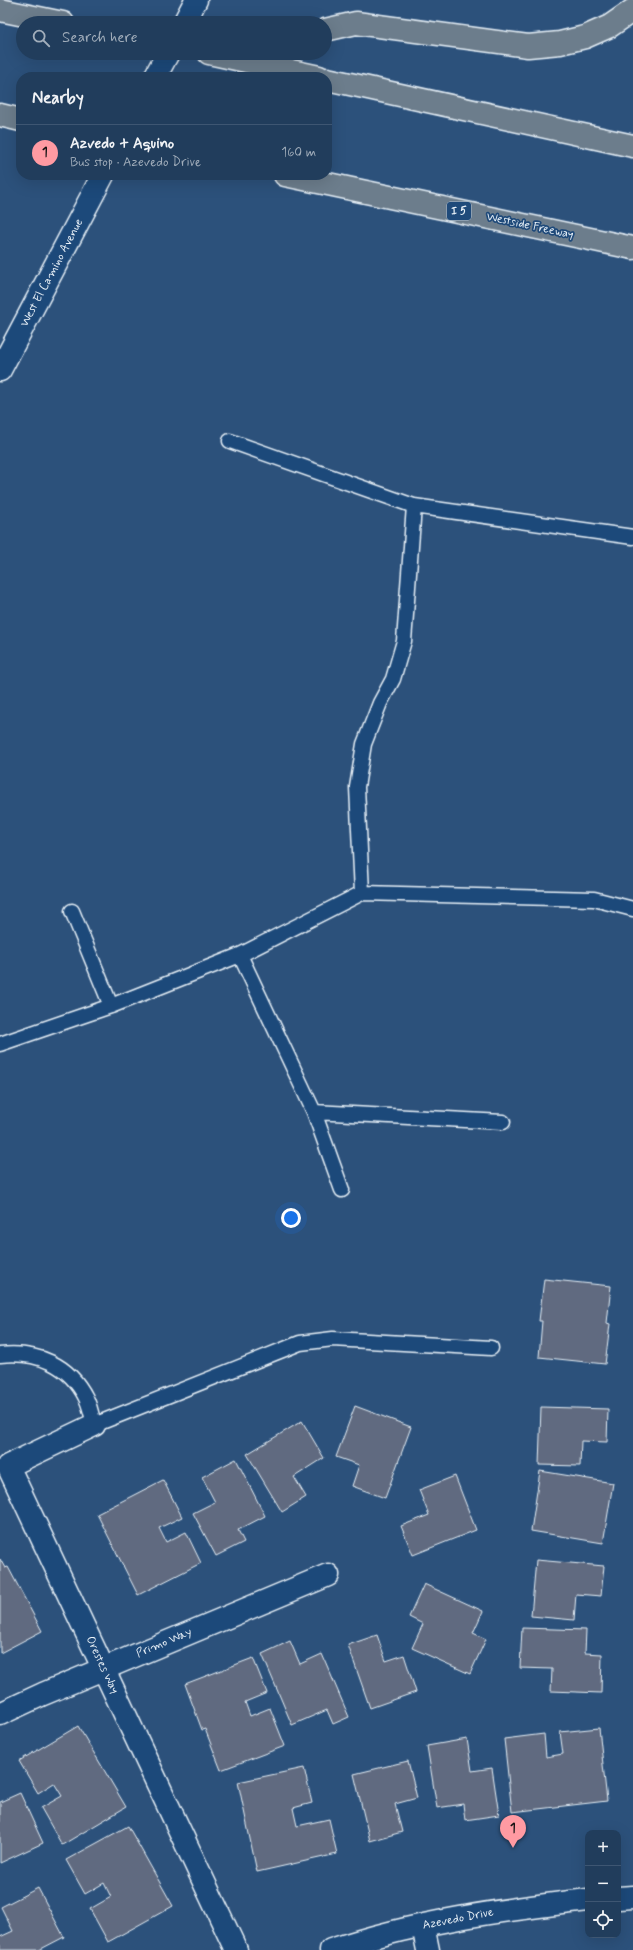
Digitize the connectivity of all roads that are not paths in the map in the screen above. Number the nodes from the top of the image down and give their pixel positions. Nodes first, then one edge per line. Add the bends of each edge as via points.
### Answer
1 (196, 0) edge
2 (0, 10) edge
3 (633, 10) edge
4 (29, 16) edge
5 (188, 16) edge
6 (332, 28) edge
7 (164, 60) edge
8 (244, 60) edge
9 (158, 72) edge
10 (297, 72) edge
11 (332, 80) edge
12 (0, 115) edge
13 (16, 119) edge
14 (633, 146) edge
15 (100, 180) edge
16 (310, 180) edge
17 (633, 248) edge
18 (0, 370) edge
19 (230, 441) dead end
20 (414, 506) junction
21 (633, 537) edge
22 (362, 893) junction
23 (633, 910) edge
24 (72, 911) dead end
25 (240, 954) junction
26 (111, 1006) junction
27 (1, 1043) edge
28 (314, 1112) junction
29 (503, 1122) dead end
30 (342, 1190) dead end
31 (491, 1348) dead end
32 (0, 1355) edge
33 (94, 1425) junction
34 (4, 1468) edge
35 (328, 1575) dead end
36 (103, 1669) junction
37 (0, 1714) edge
38 (633, 1897) edge
39 (621, 1898) edge
40 (585, 1900) edge
41 (423, 1926) junction
42 (236, 1950) edge
43 (331, 1950) edge
44 (428, 1950) edge

1 - 5 street
2 - 4 highway
3 - 6 highway via 610,26 585,37 560,43 528,46 356,23
7 - 9 street
8 - 10 highway
11 - 14 highway
12 - 13 highway
15 - 18 street, West El Camino Avenue
16 - 17 highway, Westside Freeway / I 5
19 - 20 lane
20 - 21 lane
20 - 22 lane via 404,641 393,679 380,703 364,744 357,787
22 - 23 lane via 594,899
22 - 25 lane
24 - 26 lane
25 - 26 lane
25 - 28 lane
26 - 27 lane
28 - 29 lane
28 - 30 lane
31 - 33 lane via 333,1339 300,1343
32 - 33 lane via 34,1355 58,1366 78,1384 87,1399
33 - 34 street, Orestes Way
34 - 36 street, Orestes Way
35 - 36 street, Primo Way
36 - 37 street, Primo Way
36 - 42 street, Orestes Way
38 - 39 street
40 - 41 street, Azevedo Drive via 516,1908
41 - 43 street, Azevedo Drive
41 - 44 street

